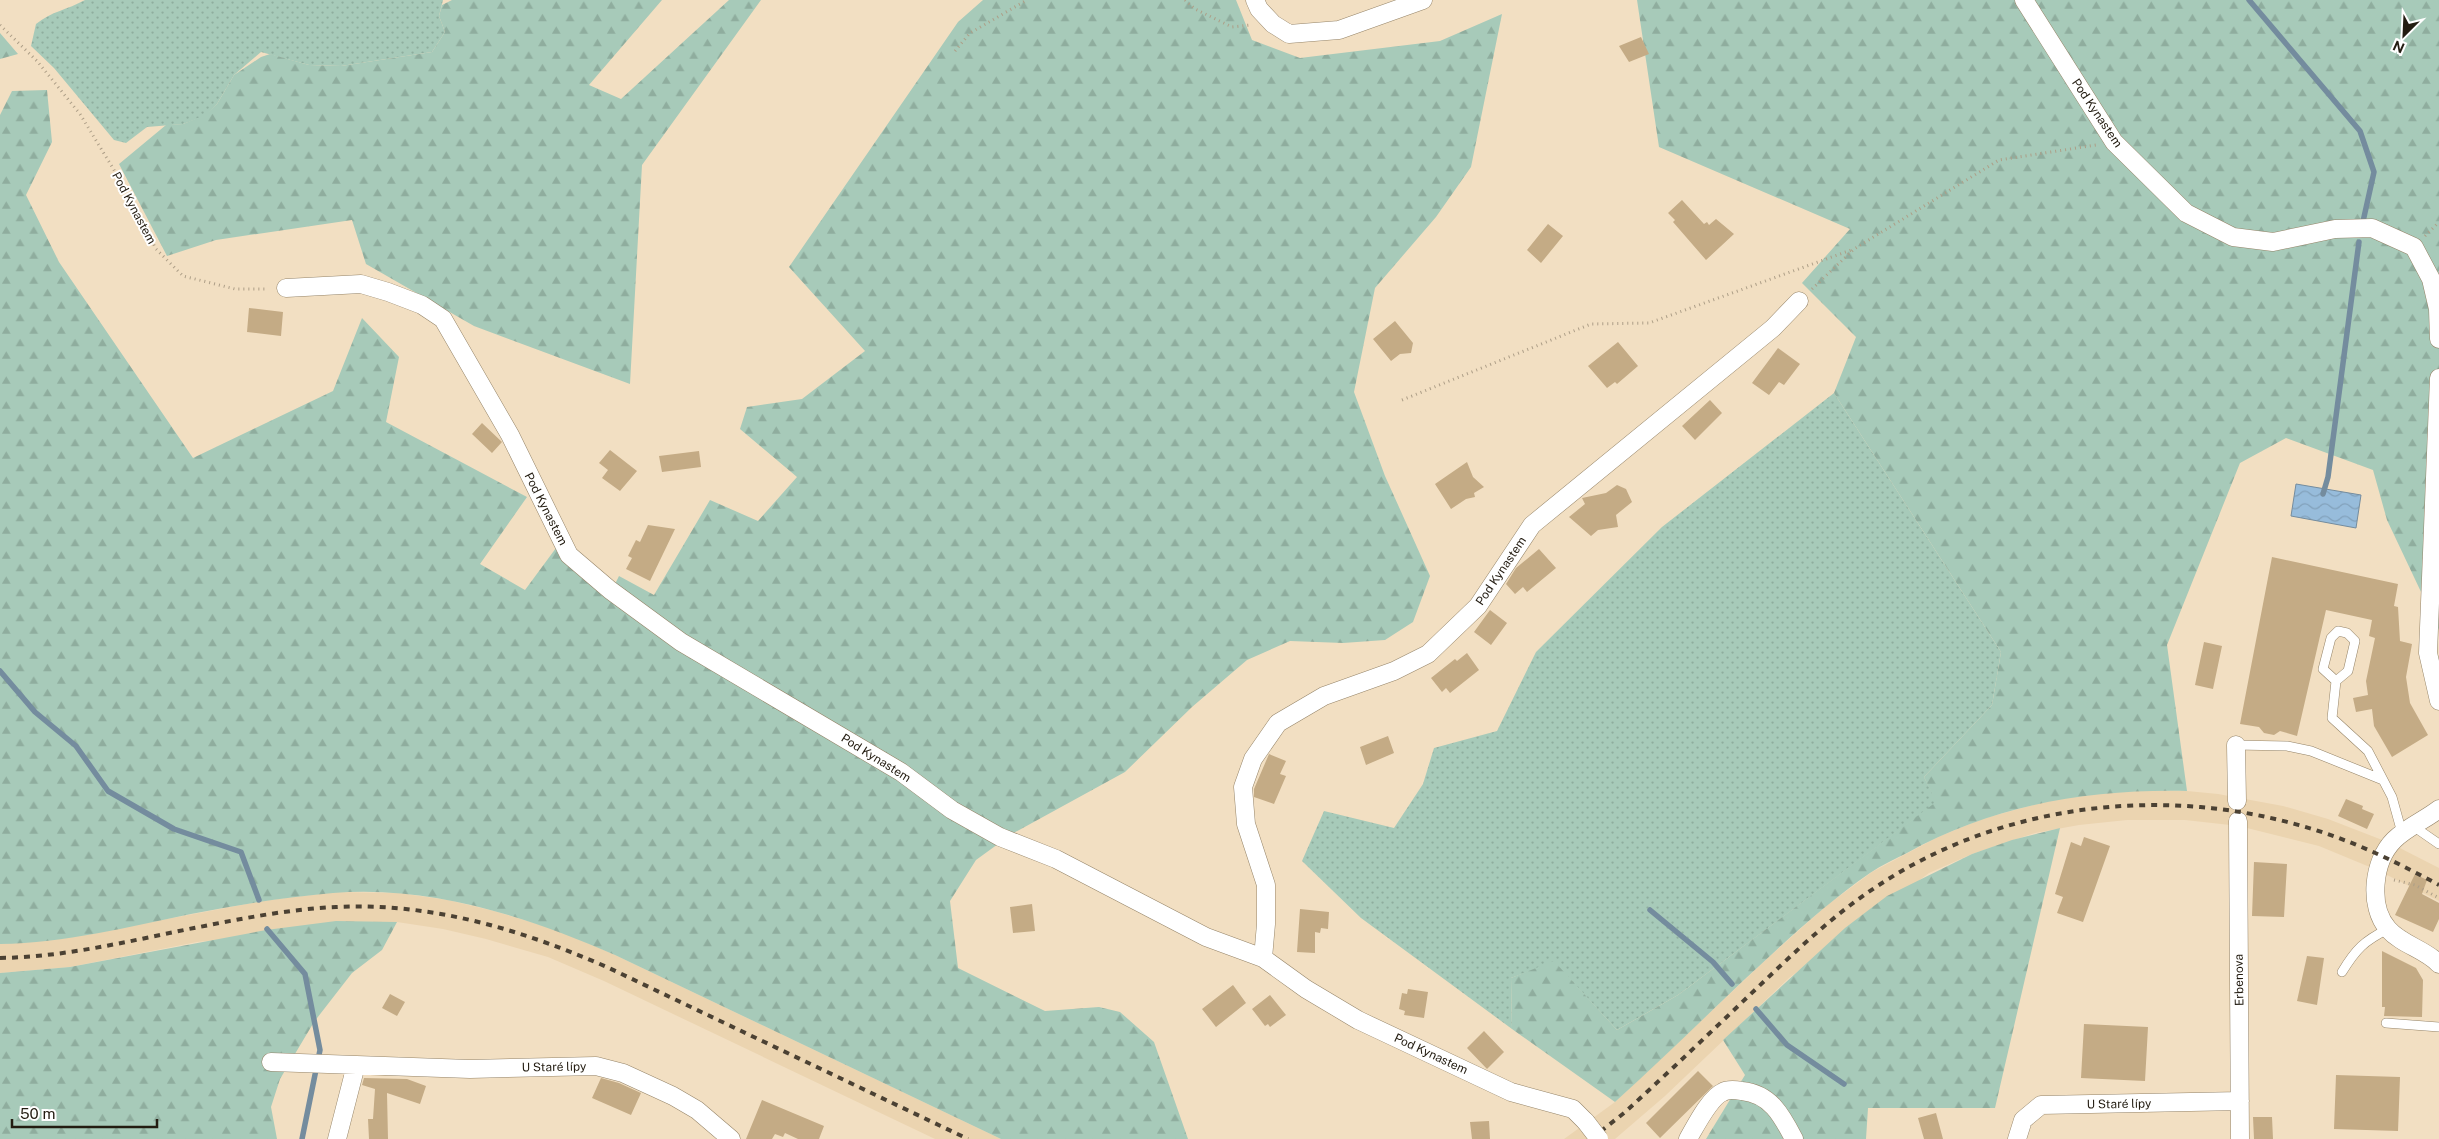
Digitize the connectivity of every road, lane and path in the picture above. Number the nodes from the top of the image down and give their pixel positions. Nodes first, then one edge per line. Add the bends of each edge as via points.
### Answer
1 (1027, 0) edge
2 (1185, 0) edge
3 (1255, 0) edge
4 (1423, 0) edge
5 (2024, 0) edge
6 (1273, 24) junction
7 (0, 25) edge
8 (955, 51) dead end
9 (2114, 142) junction
10 (1854, 249) junction
11 (286, 288) joint
12 (1799, 301) joint
13 (2439, 339) edge
14 (2439, 378) edge
15 (1402, 400) dead end
16 (2336, 681) junction
17 (2439, 701) edge
18 (2236, 745) joint
19 (2383, 780) junction
20 (2237, 801) dead end
21 (2439, 809) edge
22 (2238, 821) dead end
23 (2408, 829) junction
24 (2439, 844) edge
25 (2376, 882) junction
26 (2439, 898) edge
27 (2388, 929) junction
28 (2436, 956) edge
29 (1263, 958) junction
30 (2342, 972) dead end
31 (2386, 1023) dead end
32 (2439, 1028) edge
33 (271, 1062) dead end
34 (356, 1065) junction
35 (2240, 1101) junction
36 (337, 1139) edge
37 (731, 1139) edge
38 (1600, 1139) edge
39 (1688, 1139) edge
40 (1794, 1139) edge
41 (2017, 1139) edge
42 (2240, 1139) edge

1 - 8 path via 970,33
2 - 6 path via 1195,10 1232,27
3 - 6 street
4 - 6 street via 1339,30 1289,34
5 - 9 street, Pod Kynastem
7 - 11 path, Pod Kynastem via 37,61 80,114 156,249 183,276 235,289
9 - 10 path via 1998,160
9 - 13 street, Pod Kynastem via 2186,213 2233,237 2272,242 2335,229 2372,228 2414,247 2431,279 2438,309
10 - 12 path
10 - 15 path via 1649,323 1591,324
11 - 29 street, Pod Kynastem via 362,284 422,305 443,319 510,435 569,555 681,642 901,772 952,810 1000,837 1056,859 1206,937
12 - 29 street, Pod Kynastem via 1774,328 1532,525 1478,606 1428,654 1394,672 1324,696 1278,723 1253,759 1243,787 1246,824 1266,885
14 - 17 street via 2428,653
16 - 16 lane via 2348,670 2355,640 2338,631 2331,638 2323,669
16 - 19 lane via 2332,718 2368,751
18 - 19 lane via 2287,746 2311,751
18 - 20 street
19 - 23 lane
21 - 23 street
22 - 35 street, Erbenova
23 - 24 lane
23 - 25 street via 2388,848
25 - 26 path via 2406,882
25 - 27 street via 2380,916
27 - 28 street via 2400,940
27 - 30 lane via 2360,946
29 - 38 street, Pod Kynastem, bridge via 1358,1020 1511,1092 1573,1109
31 - 32 lane
33 - 34 street, U Staré lípy
34 - 36 street
34 - 37 street, U Staré lípy via 470,1069 596,1066 623,1073 674,1096 697,1110
35 - 41 street, U Staré lípy via 2041,1105 2023,1120
35 - 42 street, Erbenova
39 - 40 street via 1710,1104 1722,1092 1733,1090 1757,1094 1769,1100

